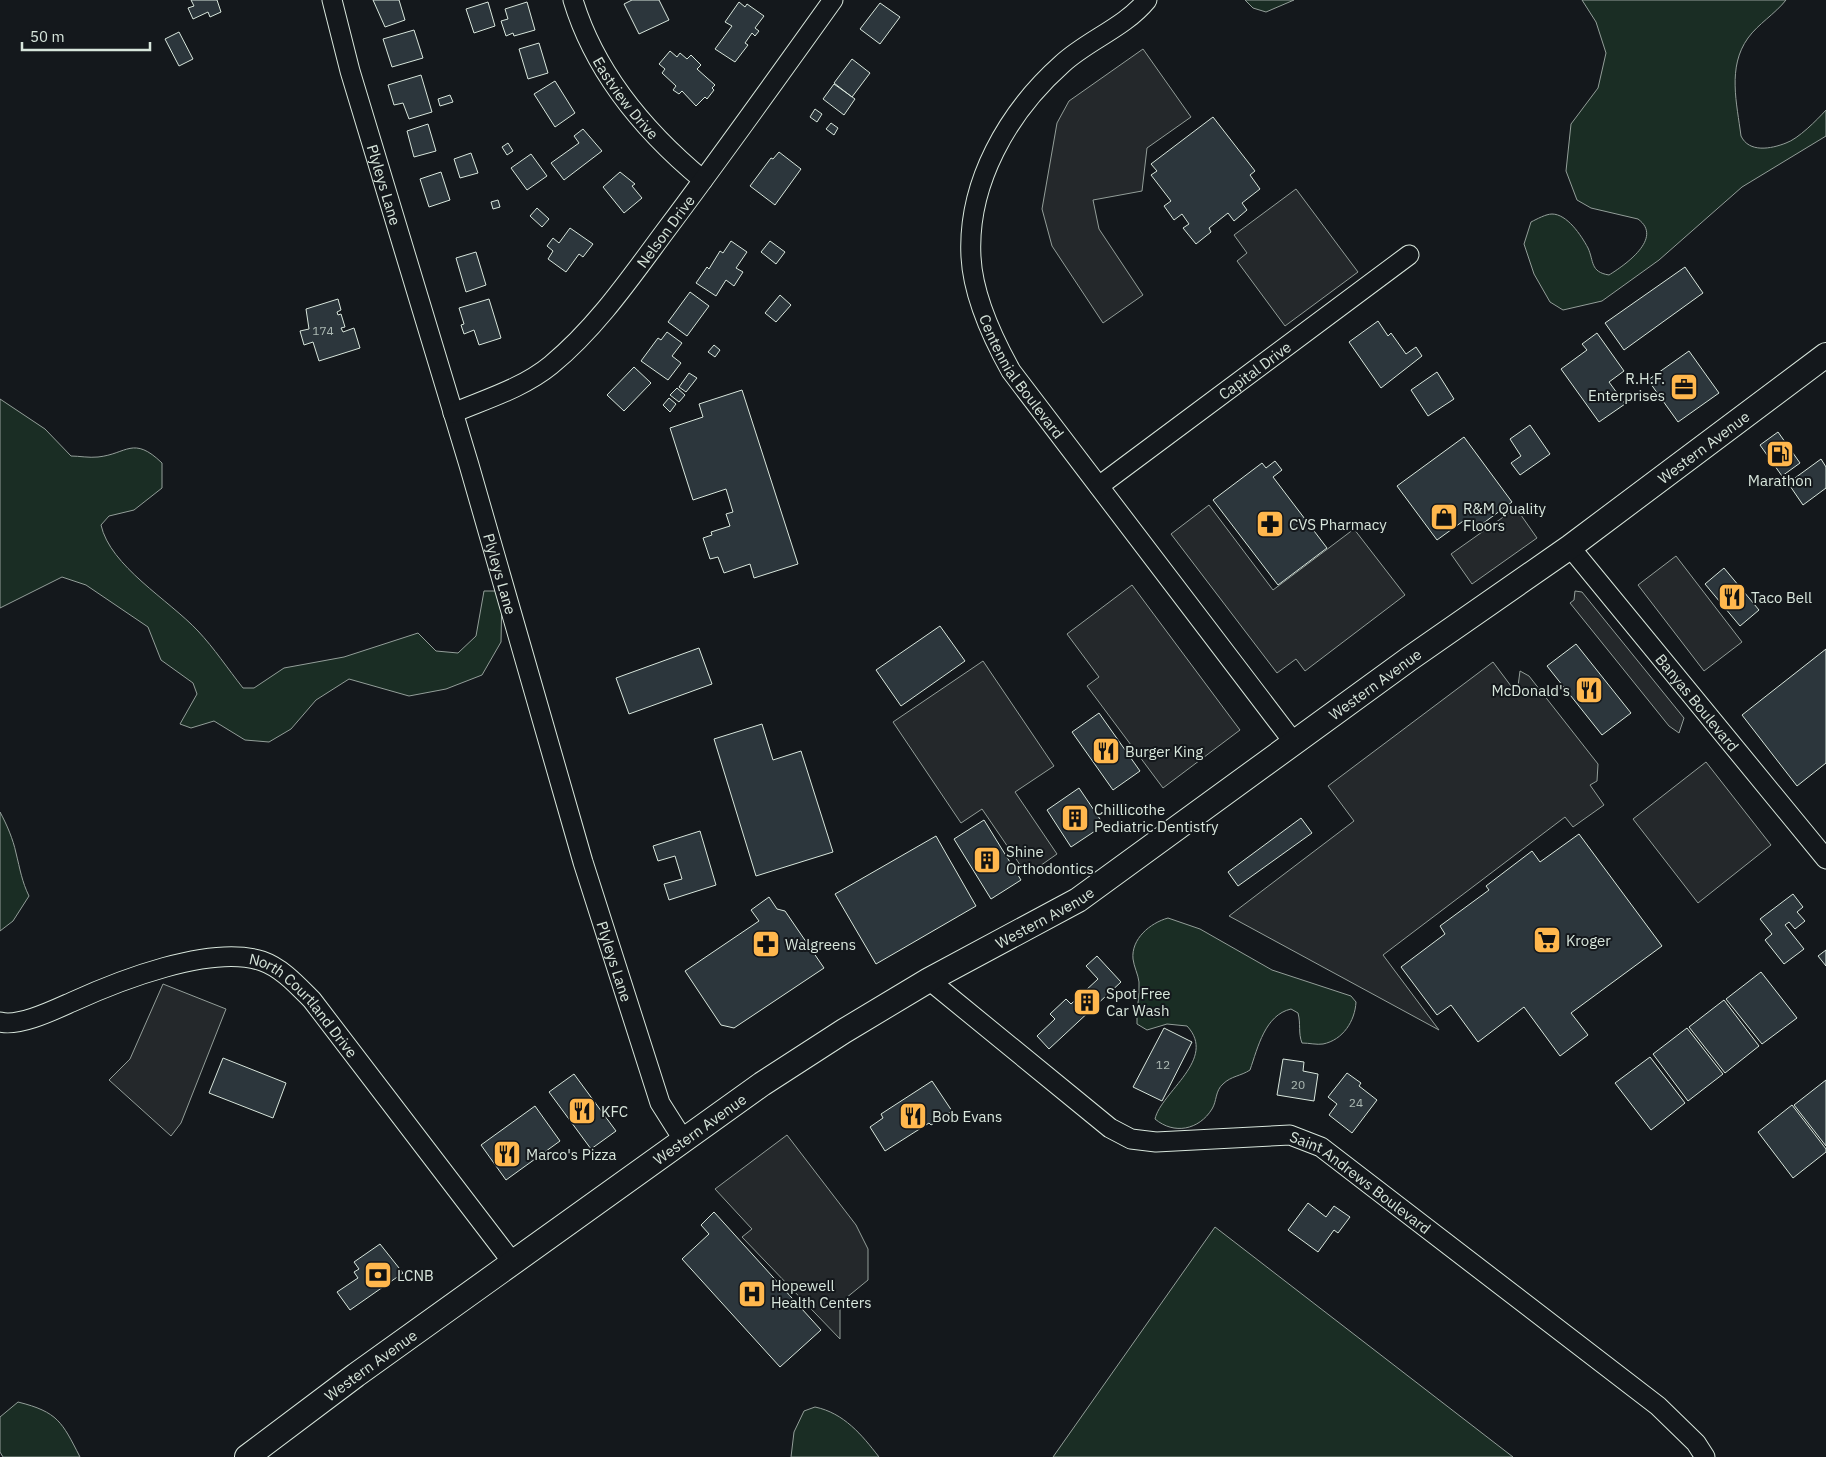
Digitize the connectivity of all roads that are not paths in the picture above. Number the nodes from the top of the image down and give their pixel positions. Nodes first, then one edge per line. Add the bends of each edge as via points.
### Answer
1 (332, 0) edge
2 (573, 0) edge
3 (833, 0) edge
4 (1147, 0) edge
5 (703, 180) junction
6 (1409, 255) dead end
7 (1826, 355) edge
8 (453, 413) junction
9 (1099, 486) junction
10 (1570, 547) junction
11 (1295, 744) junction
12 (1826, 859) edge
13 (929, 980) junction
14 (0, 1022) edge
15 (684, 1141) junction
16 (513, 1263) junction
17 (247, 1457) edge
18 (1704, 1457) edge

1 - 8 street, Plyleys Lane via 350,71
2 - 5 street, Eastview Drive via 582,31 594,54 634,113
3 - 5 street, Nelson Drive
4 - 9 street, Centennial Boulevard via 1105,35 1063,63 1039,87 994,153 978,187 973,211 971,258 994,339 1011,371
5 - 8 street, Nelson Drive via 607,308 579,340 550,366 518,386
6 - 9 street, Capital Drive
7 - 10 main road, Western Avenue
8 - 15 street, Plyleys Lane via 583,862 660,1103
9 - 11 street, Centennial Boulevard
10 - 11 main road, Western Avenue via 1409,659
10 - 12 street, Banyas Boulevard
11 - 13 main road, Western Avenue via 1078,900
13 - 15 main road, Western Avenue via 762,1084
13 - 18 street, Saint Andrews Boulevard via 1110,1128 1131,1139 1192,1141 1290,1136 1321,1147 1658,1406 1696,1443
14 - 16 street, North Courtland Drive via 46,1015 142,974 193,961 236,957 262,961 290,977 312,1000
15 - 16 main road, Western Avenue
16 - 17 main road, Western Avenue

